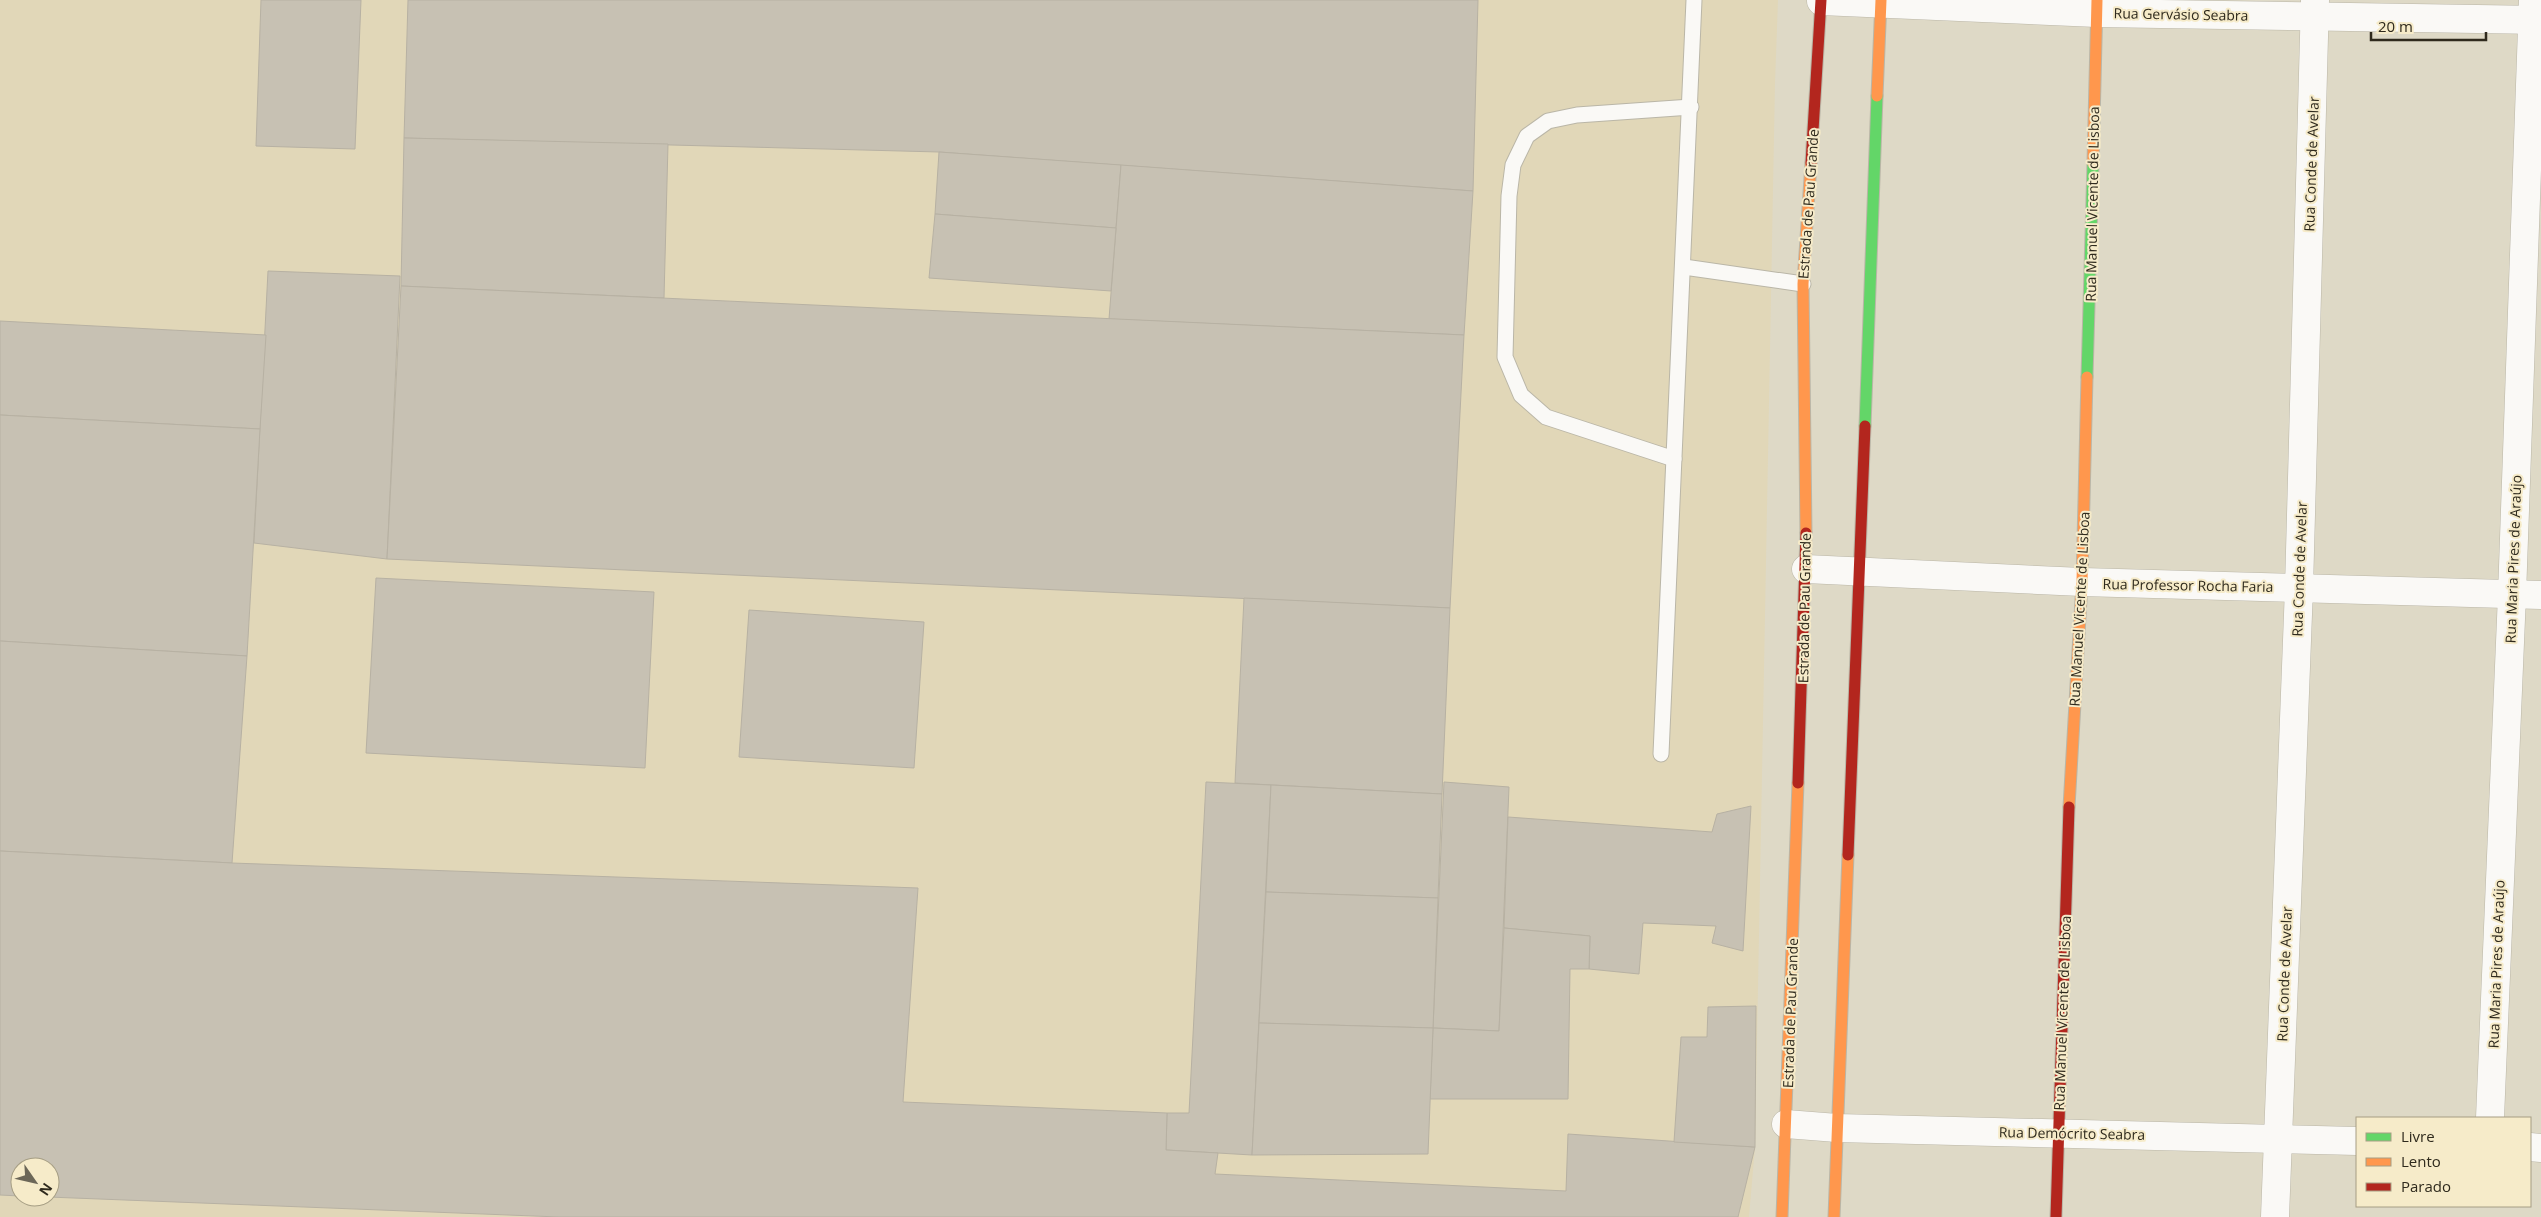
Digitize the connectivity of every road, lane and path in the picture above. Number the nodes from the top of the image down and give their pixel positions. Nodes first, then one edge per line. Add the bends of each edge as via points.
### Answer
1 (1694, 0) edge
2 (1821, 1) edge
3 (1880, 1) edge
4 (2097, 7) edge
5 (2315, 8) edge
6 (2536, 14) edge
7 (1691, 107) junction
8 (1684, 267) junction
9 (1803, 284) junction
10 (1674, 459) junction
11 (1806, 569) junction
12 (1860, 573) junction
13 (2082, 582) junction
14 (2299, 588) junction
15 (2512, 595) junction
16 (2541, 596) edge
17 (1661, 754) dead end
18 (2490, 1117) edge
19 (1786, 1124) junction
20 (1837, 1128) junction
21 (2059, 1133) junction
22 (2277, 1138) junction
23 (2356, 1141) edge
24 (1782, 1217) edge
25 (1834, 1217) edge
26 (2056, 1217) edge
27 (2275, 1217) edge

1 - 7 lane
2 - 3 street, Rua Gervásio Seabra
2 - 9 street, Estrada de Pau Grande
3 - 4 street, Rua Gervásio Seabra
3 - 12 street
4 - 5 street, Rua Gervásio Seabra
4 - 13 street, Rua Manuel Vicente de Lisboa
5 - 6 street, Rua Gervásio Seabra
5 - 14 street, Rua Conde de Avelar
6 - 15 street, Rua Maria Pires de Araújo
7 - 8 lane
7 - 10 lane via 1577,114 1548,121 1527,136 1513,165 1509,196 1505,357 1521,395 1546,417
8 - 9 lane
8 - 10 lane
9 - 11 street, Estrada de Pau Grande
10 - 17 lane
11 - 12 street, Rua Professor Rocha Faria
11 - 19 street, Estrada de Pau Grande
12 - 13 street, Rua Professor Rocha Faria
12 - 20 street
13 - 14 street, Rua Professor Rocha Faria
13 - 21 street, Rua Manuel Vicente de Lisboa via 2066,857
14 - 15 street, Rua Professor Rocha Faria
14 - 22 street, Rua Conde de Avelar
15 - 16 street, Rua Professor Rocha Faria
15 - 18 street, Rua Maria Pires de Araújo
19 - 20 street, Rua Demócrito Seabra
19 - 24 street, Estrada de Pau Grande
20 - 21 street, Rua Demócrito Seabra
20 - 25 street
21 - 22 street, Rua Demócrito Seabra
21 - 26 street, Rua Manuel Vicente de Lisboa
22 - 23 street, Rua Demócrito Seabra
22 - 27 street, Rua Conde de Avelar

